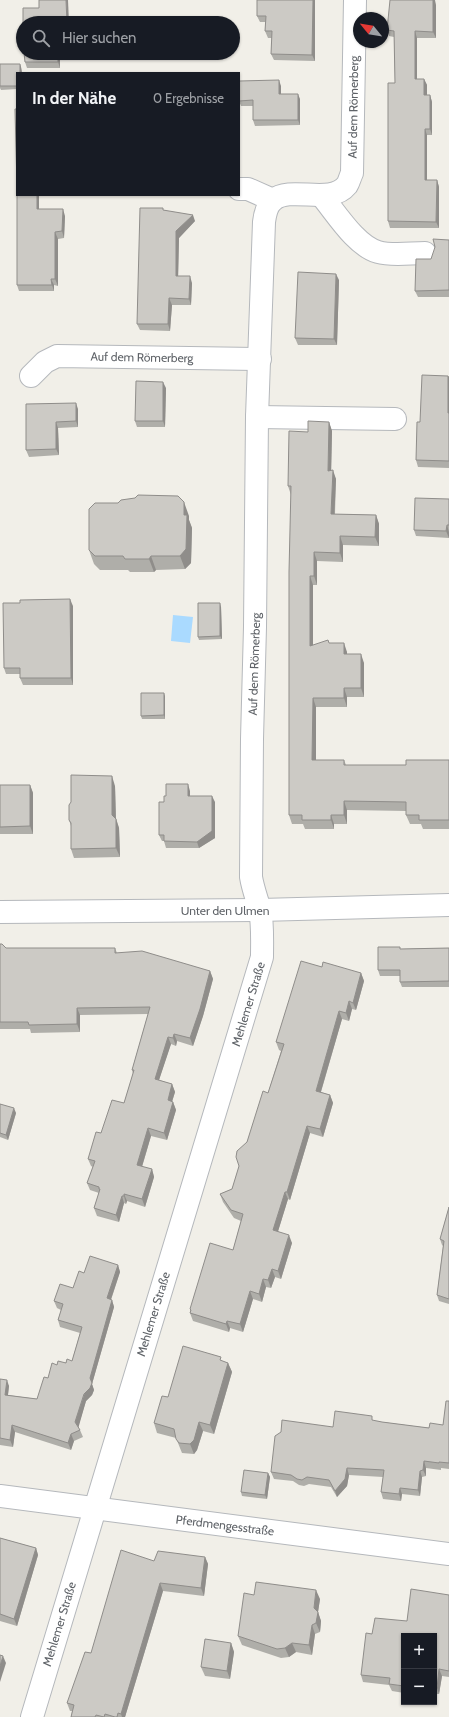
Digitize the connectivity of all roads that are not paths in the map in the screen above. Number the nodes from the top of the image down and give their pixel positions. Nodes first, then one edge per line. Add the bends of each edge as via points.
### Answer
1 (355, 0) edge
2 (240, 189) edge
3 (321, 195) junction
4 (273, 200) junction
5 (425, 253) dead end
6 (260, 359) junction
7 (31, 376) dead end
8 (257, 417) junction
9 (395, 419) dead end
10 (449, 905) edge
11 (260, 910) junction
12 (0, 912) edge
13 (0, 1496) edge
14 (94, 1508) junction
15 (449, 1554) edge
16 (32, 1717) edge

1 - 3 street, Auf dem Römerberg via 352,174 348,185 339,191
2 - 4 street via 248,189
3 - 4 street, Auf dem Römerberg via 283,195
3 - 5 street via 359,241 371,250 380,253
4 - 6 street, Auf dem Römerberg via 264,222
6 - 7 street, Auf dem Römerberg via 57,356 45,362
6 - 8 street, Auf dem Römerberg
8 - 9 street
8 - 11 street, Auf dem Römerberg via 251,877
10 - 11 street, Unter den Ulmen
11 - 12 street, Unter den Ulmen
11 - 14 street, Mehlemer Straße via 262,957
13 - 14 street, Pferdmengesstraße
14 - 15 street, Pferdmengesstraße
14 - 16 street, Mehlemer Straße

